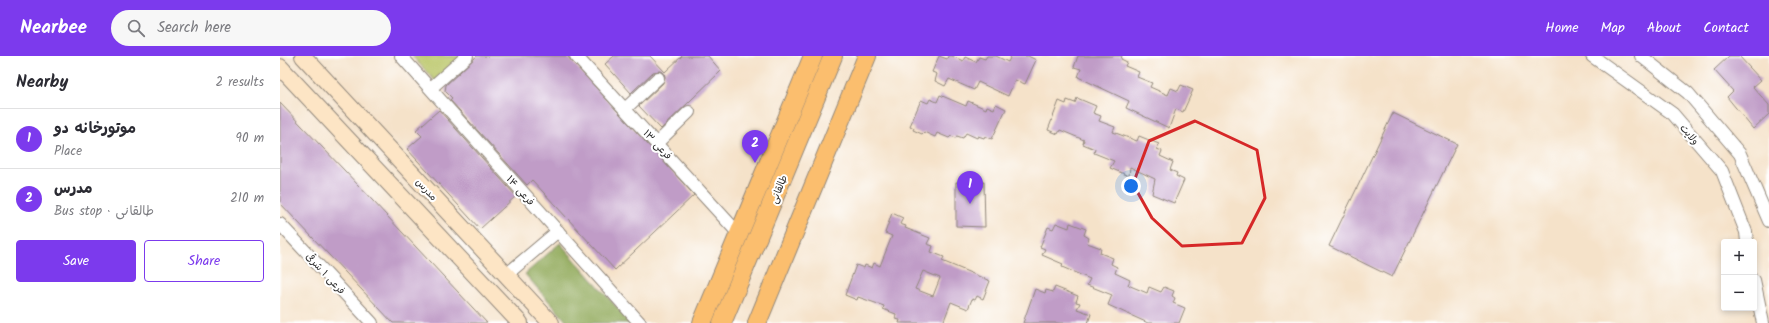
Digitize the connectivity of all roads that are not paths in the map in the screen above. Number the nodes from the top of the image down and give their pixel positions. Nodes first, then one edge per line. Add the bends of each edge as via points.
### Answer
1 (303, 56) edge
2 (402, 56) edge
3 (467, 56) edge
4 (576, 56) edge
5 (813, 56) edge
6 (833, 56) edge
7 (866, 56) edge
8 (1592, 56) edge
9 (1641, 56) edge
10 (280, 67) edge
11 (658, 78) dead end
12 (431, 88) junction
13 (625, 109) junction
14 (689, 112) dead end
15 (657, 143) junction
16 (1769, 221) edge
17 (280, 224) edge
18 (558, 231) junction
19 (739, 234) junction
20 (1747, 239) edge
21 (506, 275) junction
22 (1757, 294) edge
23 (372, 323) edge
24 (520, 323) edge
25 (551, 323) edge
26 (640, 323) edge
27 (702, 323) edge
28 (722, 323) edge
29 (757, 323) edge
30 (1763, 323) edge

1 - 21 main road, مدرس
2 - 12 street, فرعی ۱۴
3 - 12 street
4 - 13 street, فرعی ۱۳
5 - 19 main road
6 - 28 main road, طالقانی
7 - 29 main road
8 - 20 street, ولایت via 1673,114 1722,171
9 - 16 street via 1688,94 1740,154
10 - 24 main road
11 - 13 street
12 - 18 street, فرعی ۱۴
13 - 15 street, فرعی ۱۳
14 - 15 street
15 - 19 street, فرعی ۱۳
17 - 23 street, فرعی ۱ شرقی
18 - 21 street
18 - 26 street, فرعی ۱۴
19 - 27 main road
21 - 25 main road, مدرس
22 - 30 street

